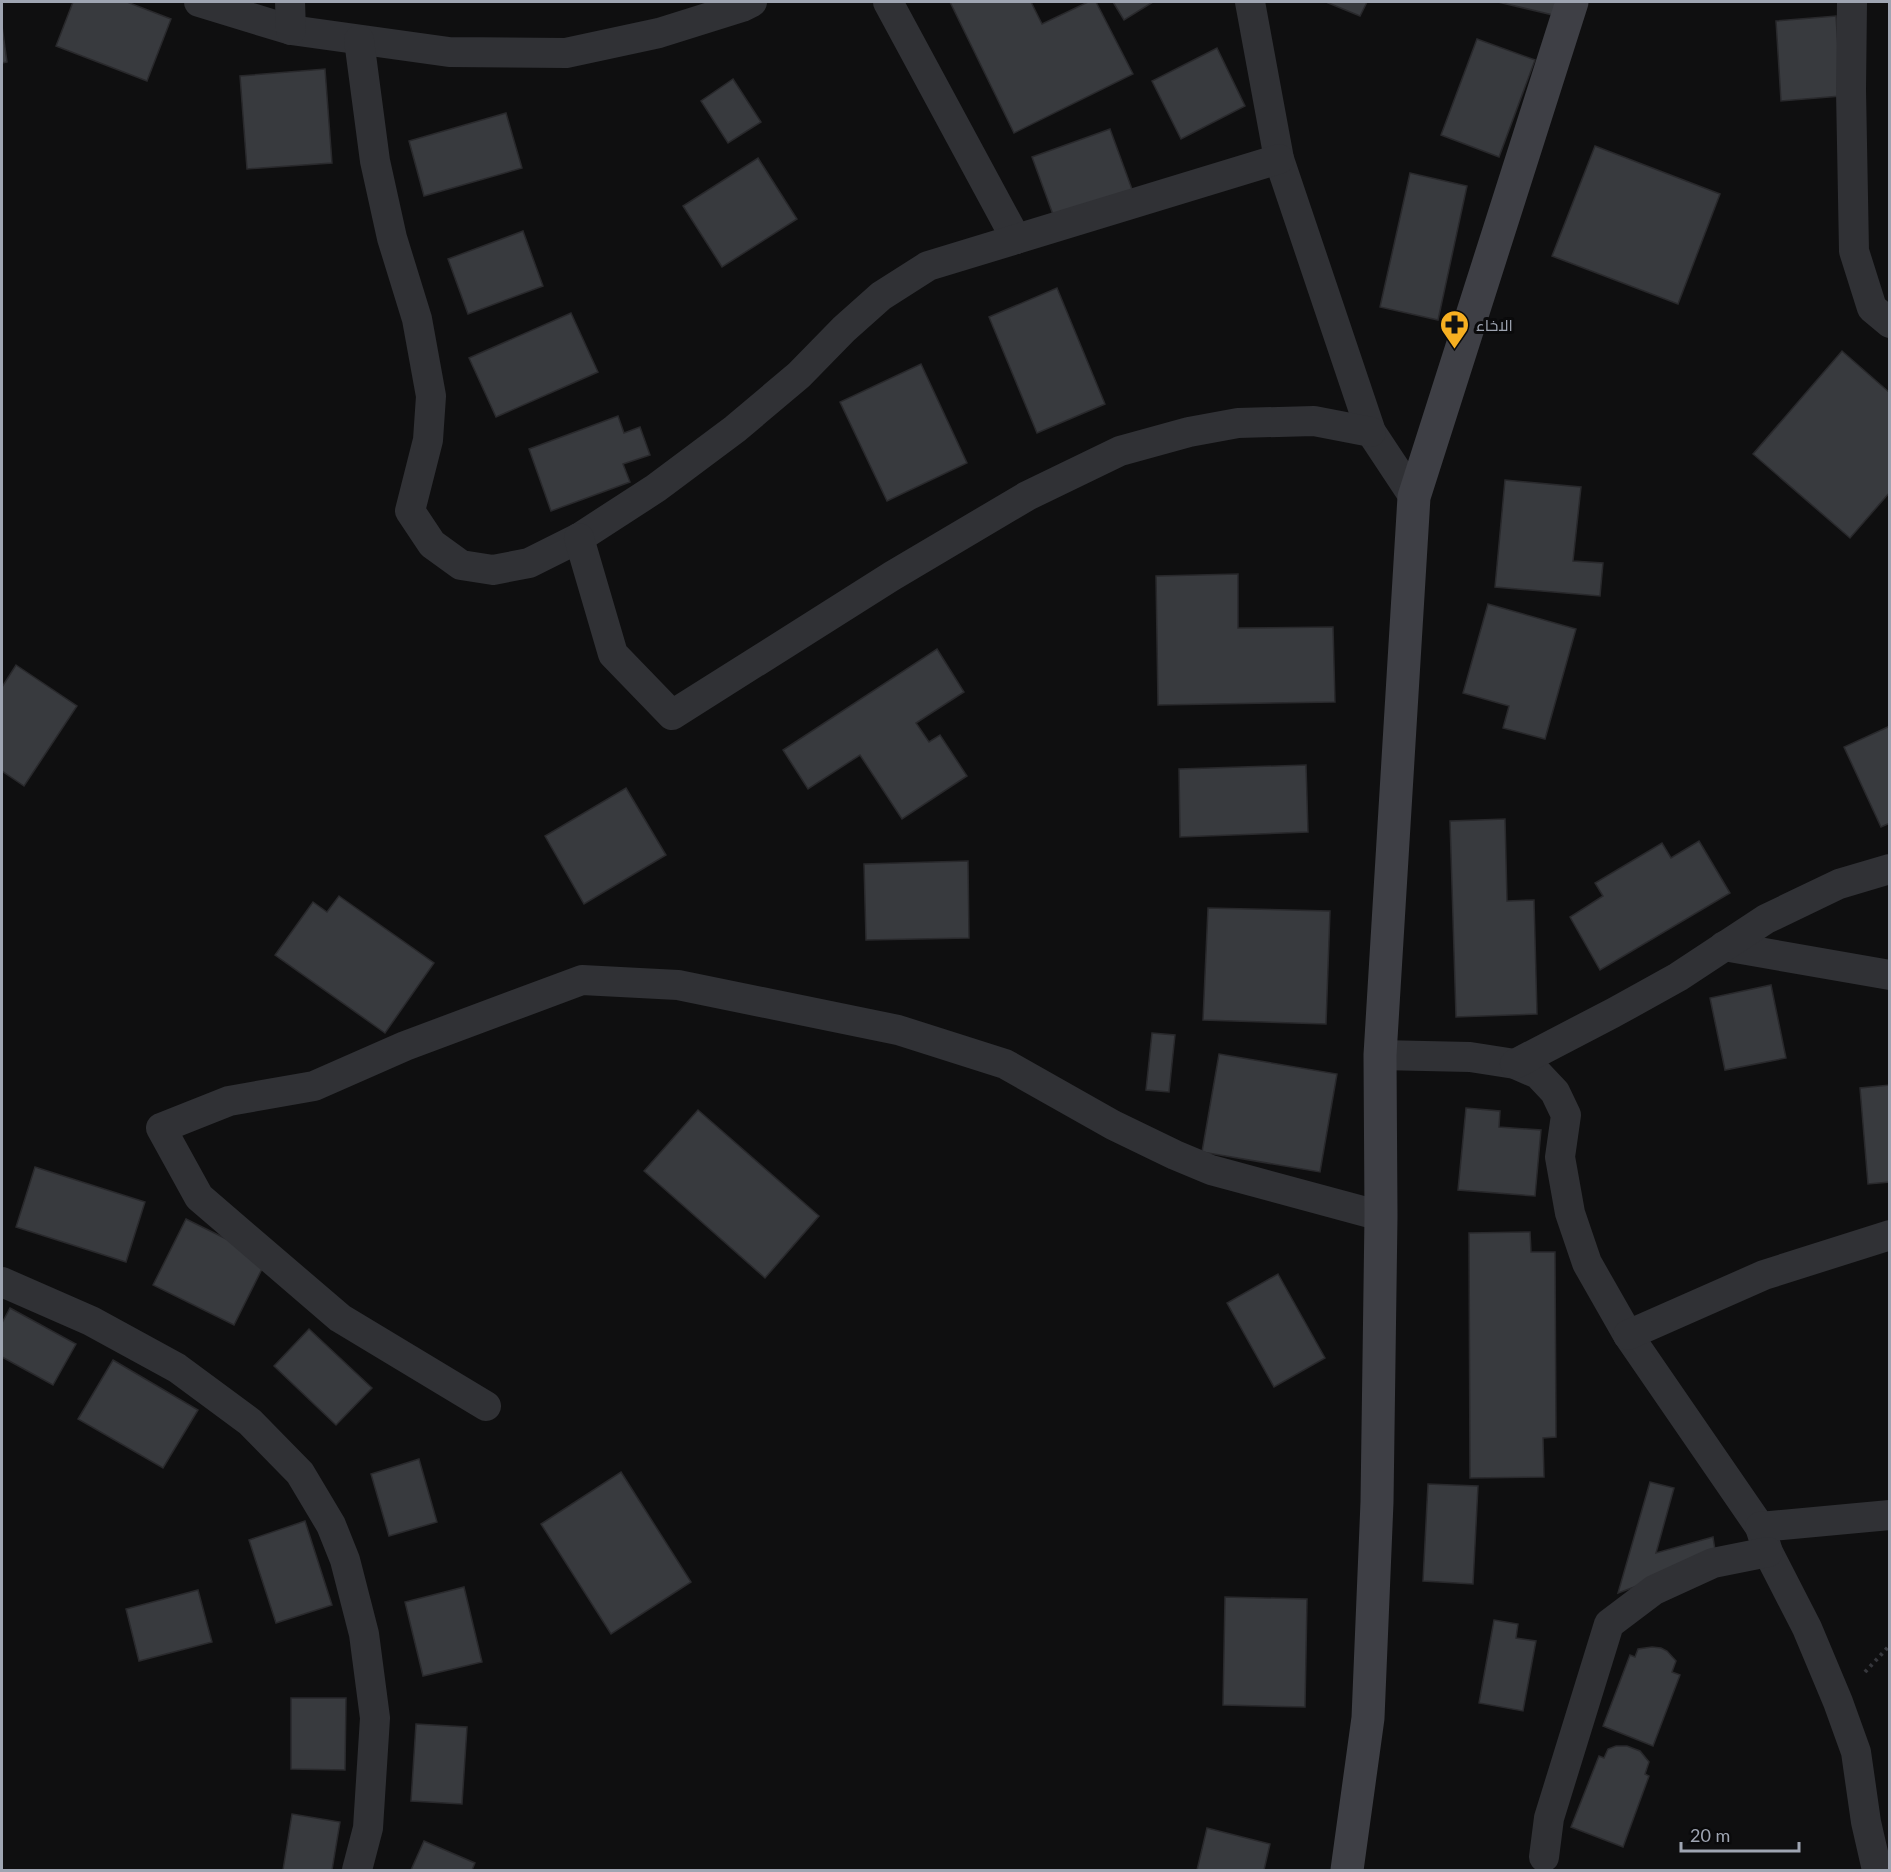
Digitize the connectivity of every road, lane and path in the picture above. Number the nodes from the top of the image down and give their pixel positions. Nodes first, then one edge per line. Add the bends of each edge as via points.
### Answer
1 (199, 2) edge
2 (752, 2) edge
3 (888, 2) edge
4 (1250, 2) edge
5 (1572, 2) edge
6 (1852, 2) edge
7 (290, 16) edge
8 (359, 40) junction
9 (1279, 159) junction
10 (1016, 239) junction
11 (1890, 323) edge
12 (1371, 432) junction
13 (1414, 497) junction
14 (579, 537) junction
15 (1890, 869) edge
16 (1724, 946) junction
17 (1890, 975) edge
18 (1380, 1055) junction
19 (1515, 1064) junction
20 (1381, 1216) junction
21 (1890, 1235) edge
22 (2, 1282) edge
23 (1628, 1335) junction
24 (486, 1406) dead end
25 (1890, 1515) edge
26 (1764, 1540) junction
27 (1544, 1857) dead end
28 (357, 1870) edge
29 (1347, 1870) edge
30 (1877, 1870) edge

1 - 7 street
2 - 8 street via 659,33 566,53 449,52
3 - 10 street
4 - 9 street
5 - 13 street
6 - 11 street via 1854,251 1872,308
7 - 8 street
8 - 14 street via 375,161 392,238 417,319 431,396 428,440 410,511 432,544 461,565 493,570 529,562
9 - 10 street
9 - 12 street
10 - 14 street via 928,266 882,296 735,429 656,489
12 - 13 street
12 - 14 street via 1314,421 1238,423 1120,451 1027,496 672,715 613,654
13 - 18 street
15 - 16 street via 1839,884 1766,919
16 - 17 street
16 - 19 street via 1622,1008
18 - 19 street via 1470,1057
18 - 20 street
19 - 23 street via 1538,1074 1555,1092 1566,1115 1560,1157 1570,1213 1587,1263
20 - 24 street via 1211,1170 1113,1125 1005,1064 898,1030 678,985 582,980 405,1046 314,1086 229,1101 161,1128 199,1197 340,1318
20 - 29 street via 1377,1502 1368,1718
21 - 23 street via 1764,1275
22 - 28 street via 91,1321 177,1368 250,1422 300,1473 331,1524 345,1560 364,1634 375,1718 368,1828
23 - 26 street
25 - 26 street
26 - 27 street via 1654,1590 1609,1624 1549,1818
26 - 30 street via 1807,1628 1856,1752

